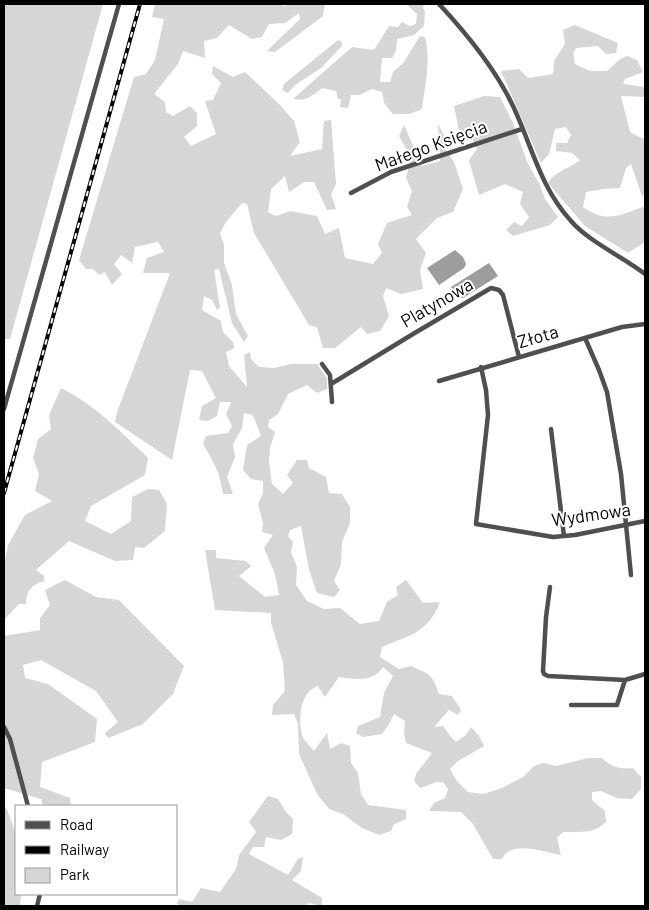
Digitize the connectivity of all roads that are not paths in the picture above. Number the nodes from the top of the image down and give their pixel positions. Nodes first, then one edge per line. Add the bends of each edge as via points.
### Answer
1 (118, 4) edge
2 (439, 4) edge
3 (522, 129) junction
4 (351, 193) dead end
5 (645, 274) edge
6 (645, 324) edge
7 (585, 338) junction
8 (519, 357) junction
9 (322, 364) dead end
10 (481, 367) junction
11 (438, 381) dead end
12 (331, 384) junction
13 (332, 402) dead end
14 (4, 410) edge
15 (551, 429) dead end
16 (645, 521) edge
17 (627, 525) junction
18 (564, 536) junction
19 (631, 575) dead end
20 (550, 587) dead end
21 (645, 674) edge
22 (625, 680) junction
23 (571, 705) dead end
24 (4, 727) edge
25 (28, 805) edge

1 - 14 street
2 - 3 street via 473,43 502,85
3 - 4 street, Małego Księcia via 391,172
3 - 5 street via 540,174 572,222
6 - 7 street, Złota via 622,326
7 - 8 street, Złota
7 - 17 street via 607,392
8 - 10 street, Złota
8 - 12 street, Platynowa via 503,294 491,288
9 - 12 street via 330,375
10 - 11 street, Złota
10 - 18 street, Wydmowa via 488,415 476,524
12 - 13 street
15 - 18 street
16 - 17 street, Wydmowa
17 - 18 street, Wydmowa
17 - 19 street
20 - 22 street via 544,674
21 - 22 street
22 - 23 street via 617,705
24 - 25 street

